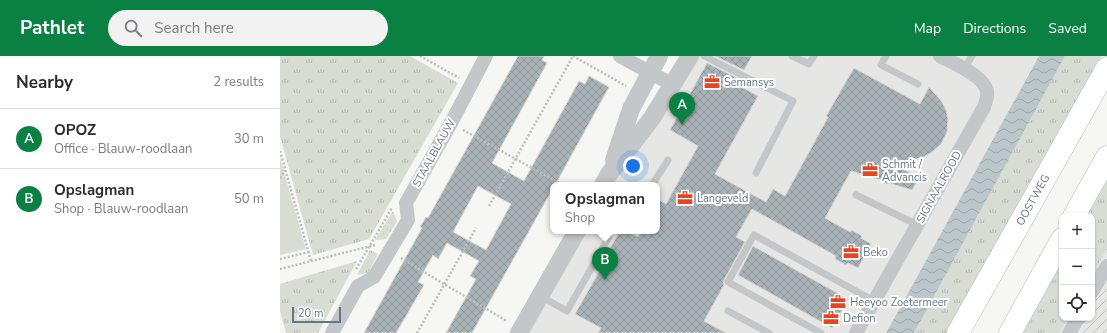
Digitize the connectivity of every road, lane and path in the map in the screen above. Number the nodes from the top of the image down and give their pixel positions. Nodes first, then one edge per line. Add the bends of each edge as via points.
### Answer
1 (420, 56) edge
2 (486, 56) edge
3 (573, 56) edge
4 (620, 56) edge
5 (659, 56) edge
6 (690, 56) edge
7 (704, 56) edge
8 (792, 56) edge
9 (814, 56) edge
10 (886, 56) edge
11 (940, 56) edge
12 (972, 56) edge
13 (1107, 68) edge
14 (964, 69) junction
15 (650, 72) junction
16 (918, 84) dead end
17 (471, 85) junction
18 (672, 85) junction
19 (640, 92) junction
20 (450, 123) junction
21 (280, 151) edge
22 (1107, 157) edge
23 (515, 158) junction
24 (668, 160) dead end
25 (285, 170) junction
26 (756, 173) dead end
27 (280, 178) edge
28 (606, 180) edge
29 (558, 182) edge
30 (654, 182) edge
31 (856, 195) dead end
32 (406, 203) junction
33 (489, 206) dead end
34 (1076, 213) edge
35 (918, 225) junction
36 (476, 228) dead end
37 (575, 234) edge
38 (602, 234) edge
39 (1059, 244) edge
40 (369, 246) junction
41 (390, 251) junction
42 (309, 252) junction
43 (280, 259) edge
44 (311, 261) junction
45 (1107, 266) edge
46 (280, 269) edge
47 (444, 284) junction
48 (1095, 287) edge
49 (540, 296) junction
50 (874, 301) junction
51 (728, 311) dead end
52 (1076, 321) edge
53 (520, 331) edge
54 (332, 333) edge
55 (417, 333) edge
56 (769, 333) edge
57 (821, 333) edge
58 (856, 333) edge
59 (958, 333) edge
60 (1010, 333) edge
61 (1069, 333) edge

1 - 17 path
2 - 17 street, STAALBLAUW
3 - 19 path
3 - 23 path
4 - 15 street
5 - 15 street
6 - 18 street
7 - 26 lane via 793,101
8 - 9 lane via 809,64
10 - 16 lane via 881,65
11 - 14 street, SIGNAALROOD
12 - 14 lane
13 - 59 main road, OOSTWEG
14 - 35 street, SIGNAALROOD via 982,81 988,97
15 - 18 street
15 - 19 street
17 - 20 street, STAALBLAUW
18 - 28 street via 652,118
19 - 28 street via 631,109
20 - 23 path
20 - 32 street, STAALBLAUW
21 - 25 path
22 - 34 main road
23 - 29 path
23 - 33 path
24 - 30 lane
25 - 27 path
25 - 42 path
31 - 35 lane
32 - 40 path via 394,204
32 - 41 street via 408,220
35 - 50 street, SIGNAALROOD
36 - 47 path
37 - 49 street
38 - 49 lane via 608,237 567,311
39 - 60 main road
40 - 41 path via 381,246
40 - 44 path
41 - 47 path
41 - 54 street via 374,277 358,286
42 - 43 path
42 - 44 path
44 - 46 path
45 - 48 street
47 - 53 path
47 - 55 path
49 - 53 street
50 - 57 lane via 754,235 728,282
50 - 58 street, SIGNAALROOD
51 - 56 lane
52 - 61 street

